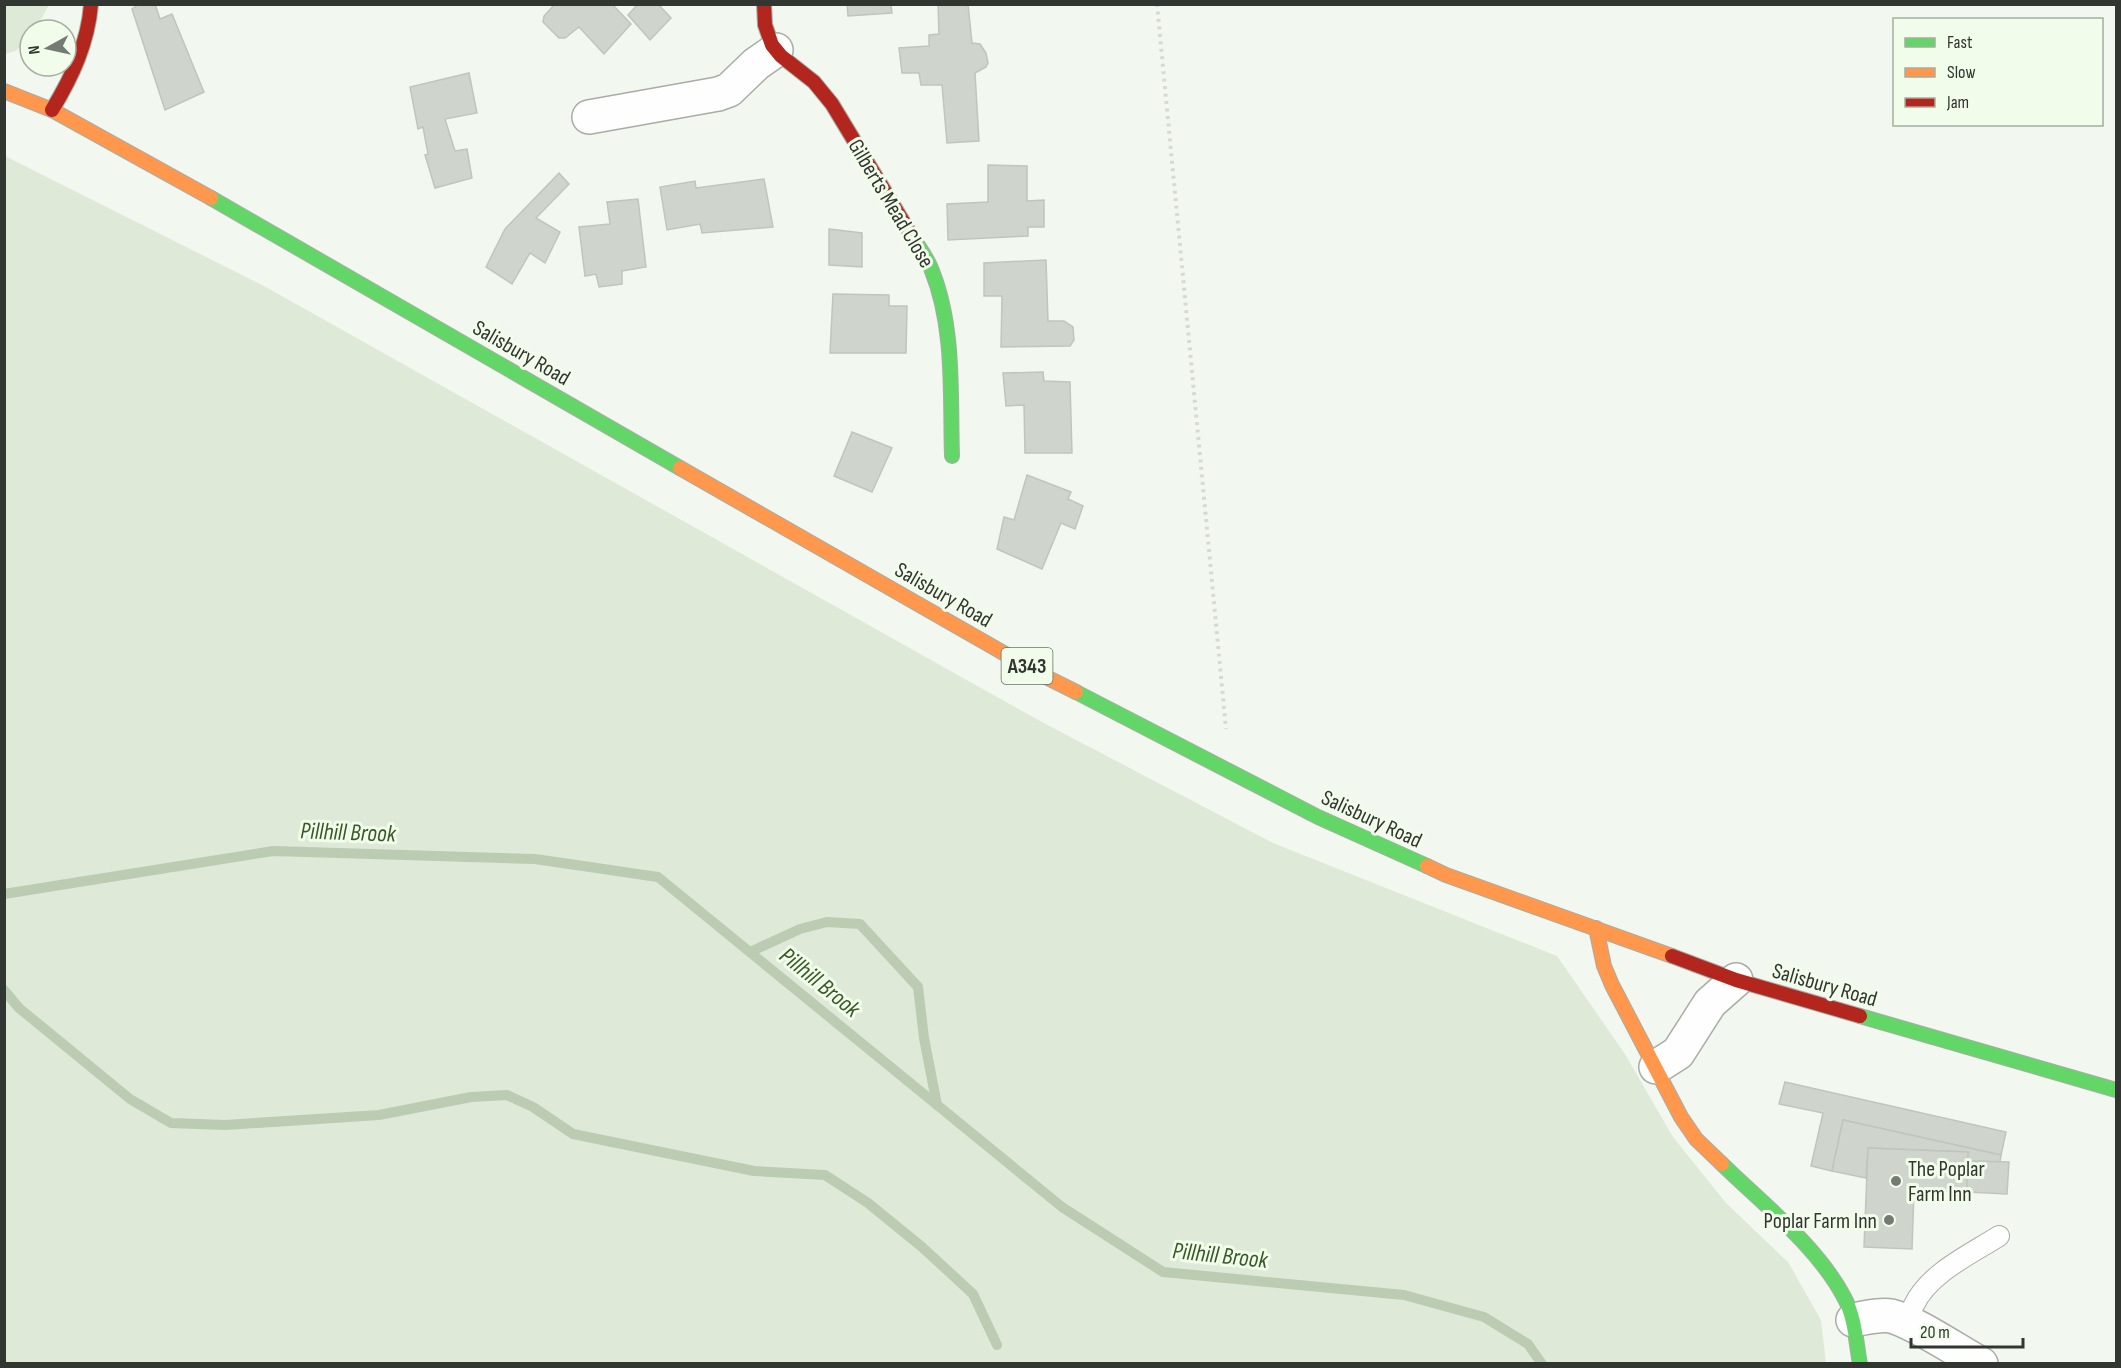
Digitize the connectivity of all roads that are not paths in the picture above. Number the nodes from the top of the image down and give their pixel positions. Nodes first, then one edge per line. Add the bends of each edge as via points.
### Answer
1 (91, 4) edge
2 (764, 4) edge
3 (776, 50) junction
4 (4, 91) edge
5 (52, 110) junction
6 (589, 117) dead end
7 (952, 456) dead end
8 (1596, 928) junction
9 (1736, 980) junction
10 (1656, 1067) junction
11 (2116, 1090) edge
12 (1999, 1236) dead end
13 (1853, 1320) junction
14 (1908, 1323) junction
15 (1860, 1364) edge
16 (1981, 1364) edge

1 - 5 main road via 78,58
2 - 3 main road, Gilberts Mead Close via 765,26
3 - 6 street via 729,90 718,94
3 - 7 main road, Gilberts Mead Close via 813,80 832,104 932,269 946,333
4 - 5 main road, Salisbury Road / A343
5 - 8 main road, Salisbury Road / A343 via 1042,675 1318,817 1446,875
8 - 9 main road, Salisbury Road / A343
8 - 10 main road via 1612,985
9 - 10 street via 1710,1003 1678,1053
9 - 11 main road, Salisbury Road / A343
10 - 13 main road via 1696,1139 1817,1258 1845,1299
12 - 14 lane via 1941,1274 1924,1290 1914,1303
13 - 14 street via 1890,1316
13 - 15 main road
14 - 16 street

